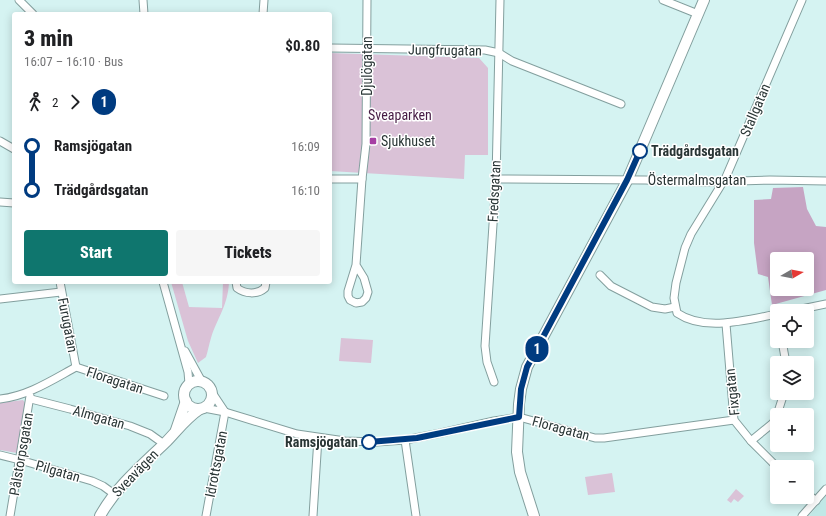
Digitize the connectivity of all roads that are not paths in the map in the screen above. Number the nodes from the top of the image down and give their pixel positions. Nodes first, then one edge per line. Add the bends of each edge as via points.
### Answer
1 (18, 0) edge
2 (144, 0) edge
3 (264, 0) edge
4 (367, 0) edge
5 (500, 0) edge
6 (663, 0) edge
7 (704, 0) edge
8 (802, 0) edge
9 (30, 12) edge
10 (144, 12) edge
11 (263, 12) edge
12 (698, 14) junction
13 (332, 48) edge
14 (367, 48) junction
15 (499, 53) junction
16 (621, 104) dead end
17 (0, 141) edge
18 (12, 148) edge
19 (332, 179) edge
20 (362, 179) junction
21 (496, 179) junction
22 (627, 180) junction
23 (826, 181) edge
24 (723, 182) junction
25 (0, 202) edge
26 (12, 203) edge
27 (356, 265) junction
28 (600, 275) dead end
29 (60, 284) edge
30 (164, 284) edge
31 (236, 284) edge
32 (265, 284) edge
33 (61, 292) junction
34 (0, 299) edge
35 (826, 304) edge
36 (814, 306) edge
37 (675, 307) junction
38 (770, 316) edge
39 (726, 324) junction
40 (180, 342) junction
41 (76, 367) junction
42 (202, 382) junction
43 (494, 382) dead end
44 (190, 384) junction
45 (212, 394) junction
46 (30, 396) junction
47 (164, 396) dead end
48 (0, 399) edge
49 (186, 401) junction
50 (202, 409) junction
51 (225, 412) junction
52 (519, 417) junction
53 (734, 420) junction
54 (770, 425) edge
55 (174, 434) junction
56 (318, 438) junction
57 (405, 440) junction
58 (751, 441) junction
59 (164, 444) junction
60 (0, 455) edge
61 (20, 460) junction
62 (771, 460) edge
63 (826, 489) edge
64 (114, 494) junction
65 (816, 501) joint
66 (10, 516) edge
67 (100, 516) edge
68 (206, 516) edge
69 (314, 516) edge
70 (416, 516) edge
71 (534, 516) edge
72 (802, 516) edge

1 - 9 street
2 - 10 street
3 - 11 street
4 - 14 street, Djulögatan
5 - 15 street, Fredsgatan
6 - 12 street
7 - 12 street
8 - 24 street, Stallgatan
12 - 22 street
13 - 14 street, Jungfrugatan
14 - 15 street, Jungfrugatan via 485,50
14 - 20 street, Djulögatan via 366,144
15 - 16 street, Jungfrugatan via 512,61
15 - 21 street, Fredsgatan
17 - 18 street
19 - 20 street
20 - 27 street, Djulögatan
21 - 22 street, Östermalmsgatan
21 - 43 street, Fredsgatan via 485,346
22 - 24 street, Östermalmsgatan
22 - 52 street via 527,367 521,389
23 - 24 street, Östermalmsgatan
24 - 37 street, Stallgatan via 685,248 676,283
25 - 26 street
27 - 27 street, Djulögatan via 364,278 368,292 362,302 356,303 348,296
28 - 37 street via 611,286 652,307
29 - 33 street, Furugatan
30 - 40 street
31 - 32 street via 241,291 257,292
33 - 34 street
33 - 41 street, Furugatan
35 - 36 street
37 - 39 street via 677,313 683,317
38 - 39 street
39 - 53 street, Fixgatan
40 - 42 street
40 - 44 street
41 - 46 street, Floragatan
41 - 47 street, Floragatan
42 - 44 street
42 - 45 street via 208,385
44 - 49 street via 185,392
45 - 50 street via 210,403
45 - 51 street
46 - 48 street, Floragatan
46 - 59 street, Almgatan via 130,426 150,434
46 - 61 street, Pålstorpsgatan
49 - 50 street via 191,407
49 - 55 street, Sveavägen
50 - 51 street, Floragatan
50 - 55 street, Sveavägen
51 - 56 street, Floragatan via 283,431
51 - 68 street, Idrottsgatan
52 - 53 street, Floragatan via 594,438
52 - 57 street, Floragatan
52 - 71 street via 516,452
53 - 58 street, Fixgatan
54 - 58 street
55 - 59 street, Sveavägen
56 - 57 street, Floragatan via 369,442
56 - 69 street
57 - 70 street
58 - 62 street, Fixgatan
59 - 64 street, Sveavägen
60 - 61 street, Pilgatan
61 - 64 street, Pilgatan via 92,481
61 - 66 street, Pålstorpsgatan
63 - 65 street
64 - 67 street, Sveavägen
65 - 72 street

